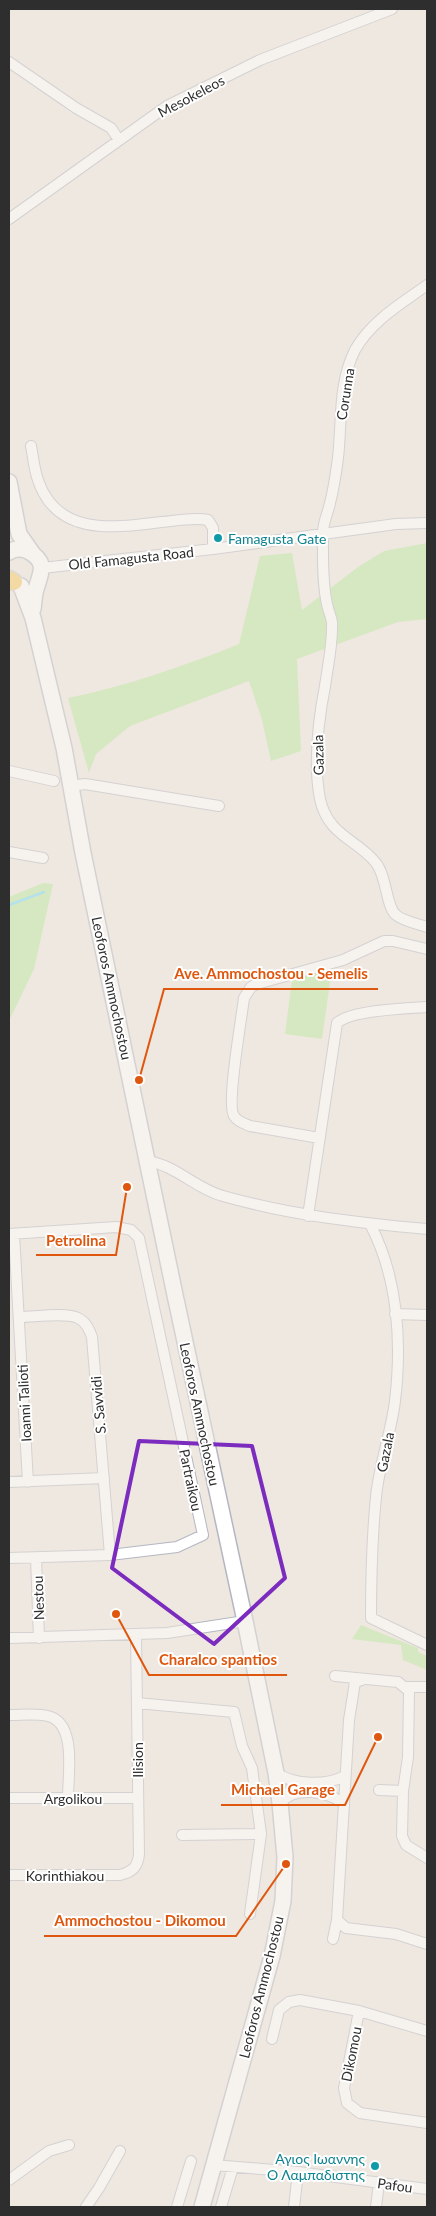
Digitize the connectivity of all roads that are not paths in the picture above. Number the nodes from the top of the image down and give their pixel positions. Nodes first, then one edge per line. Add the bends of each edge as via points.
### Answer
1 (392, 9) edge
2 (9, 62) edge
3 (119, 140) junction
4 (9, 219) edge
5 (427, 285) edge
6 (31, 446) dead end
7 (9, 482) edge
8 (9, 511) edge
9 (427, 523) edge
10 (323, 535) junction
11 (213, 549) junction
12 (9, 551) edge
13 (33, 554) junction
14 (41, 574) junction
15 (13, 581) edge
16 (33, 618) junction
17 (9, 770) edge
18 (54, 782) dead end
19 (71, 786) junction
20 (219, 806) dead end
21 (9, 852) edge
22 (43, 858) dead end
23 (427, 927) edge
24 (427, 949) edge
25 (427, 1007) edge
26 (319, 1138) junction
27 (147, 1161) junction
28 (308, 1216) junction
29 (370, 1224) junction
30 (427, 1229) edge
31 (11, 1234) edge
32 (395, 1314) junction
33 (427, 1315) edge
34 (20, 1317) junction
35 (104, 1478) junction
36 (9, 1482) edge
37 (28, 1482) junction
38 (110, 1555) junction
39 (9, 1558) edge
40 (36, 1558) junction
41 (245, 1621) junction
42 (136, 1635) junction
43 (9, 1638) edge
44 (39, 1638) junction
45 (427, 1645) edge
46 (335, 1676) dead end
47 (362, 1680) junction
48 (405, 1687) junction
49 (427, 1687) edge
50 (137, 1703) junction
51 (9, 1715) edge
52 (276, 1773) junction
53 (345, 1776) junction
54 (378, 1790) dead end
55 (403, 1791) junction
56 (68, 1797) junction
57 (9, 1798) edge
58 (137, 1798) junction
59 (280, 1803) junction
60 (344, 1803) junction
61 (261, 1834) junction
62 (182, 1835) dead end
63 (427, 1858) edge
64 (9, 1875) edge
65 (120, 1875) joint
66 (250, 1914) dead end
67 (337, 1920) junction
68 (333, 1939) dead end
69 (427, 1944) edge
70 (359, 2011) junction
71 (427, 2031) edge
72 (272, 2039) dead end
73 (427, 2124) edge
74 (69, 2145) dead end
75 (120, 2151) dead end
76 (191, 2161) dead end
77 (213, 2165) junction
78 (233, 2167) junction
79 (298, 2172) junction
80 (9, 2180) edge
81 (379, 2183) junction
82 (427, 2189) edge
83 (86, 2207) edge
84 (177, 2207) edge
85 (202, 2207) edge
86 (221, 2207) edge
87 (294, 2207) edge
88 (376, 2207) edge

1 - 3 street, Mesokeleos via 260,60 167,106
2 - 3 street via 111,128
3 - 4 street, Mesokeleos
5 - 10 street, Corunna via 379,320 355,351 347,370 338,458
6 - 11 street via 42,488 57,509 70,518 101,527 201,519 211,523
7 - 13 main road via 19,534
8 - 12 main road
9 - 10 street, Old Famagusta Road via 396,524
10 - 11 street, Old Famagusta Road
10 - 23 street, Gazala via 326,596 332,621 329,663 318,726 320,800 340,834 375,861 383,873 395,915
11 - 14 street, Old Famagusta Road
12 - 13 main road via 21,549
13 - 14 main road via 38,559
14 - 15 main road via 33,585
14 - 16 main road, Leoforos Ammochostou via 34,596
15 - 16 main road, Leoforos Ammochostou
16 - 19 main road, Leoforos Ammochostou
17 - 18 street
19 - 20 street via 85,784
19 - 27 main road, Leoforos Ammochostou
21 - 22 street
24 - 26 street via 384,941 343,960 257,984 247,992 231,1099 234,1116 250,1126
25 - 26 street via 368,1013 338,1021
26 - 28 street
27 - 28 street via 165,1165 214,1193
27 - 41 main road, Leoforos Ammochostou
28 - 29 street
29 - 30 street
29 - 32 street, Gazala via 379,1242
31 - 34 street, Ioanni Talioti
31 - 38 street, Partraikou via 116,1227 135,1233 142,1244 203,1535 177,1547
32 - 33 street
32 - 45 street, Gazala via 399,1342 395,1402 376,1496 371,1618
34 - 35 street, S. Savvidi via 72,1316 88,1328 92,1337
34 - 37 street, Ioanni Talioti
35 - 37 street
35 - 38 street, S. Savvidi
36 - 37 street
38 - 40 street, Partraikou
39 - 40 street, Partraikou
40 - 44 street, Nestou
41 - 42 street via 184,1632
41 - 52 main road, Leoforos Ammochostou
42 - 44 street
42 - 50 street, Ilision
43 - 44 street
46 - 47 street
47 - 48 street via 398,1682
47 - 53 street via 355,1682 352,1694
48 - 49 street
48 - 55 street via 409,1691 408,1756
50 - 58 street, Ilision
50 - 61 street via 234,1712 242,1746 252,1768
51 - 56 street via 46,1715 65,1728 68,1738
52 - 53 street via 288,1780 314,1782 332,1782
52 - 59 main road, Leoforos Ammochostou
53 - 60 street
54 - 55 street
55 - 63 street via 402,1836 406,1845
56 - 57 street, Argolikou
56 - 58 street, Argolikou
58 - 65 street, Ilision via 139,1860 133,1870
59 - 60 street via 289,1796 303,1793 328,1794
59 - 77 main road, Leoforos Ammochostou via 285,1857 283,1901 272,1956
60 - 67 street
61 - 62 street
61 - 66 street
64 - 65 street, Korinthiakou
67 - 68 street
67 - 69 street via 346,1928 396,1934
70 - 71 street, Dikomou
70 - 72 street, Dikomou via 294,2000 279,2010
70 - 73 street, Dikomou via 344,2088 347,2103 360,2113
74 - 80 street via 48,2150
75 - 83 street
76 - 84 street
77 - 78 street, Pafou
77 - 85 main road, Leoforos Ammochostou
78 - 79 street, Pafou
78 - 86 street
79 - 81 street, Pafou
79 - 87 street
81 - 82 street, Pafou
81 - 88 street

